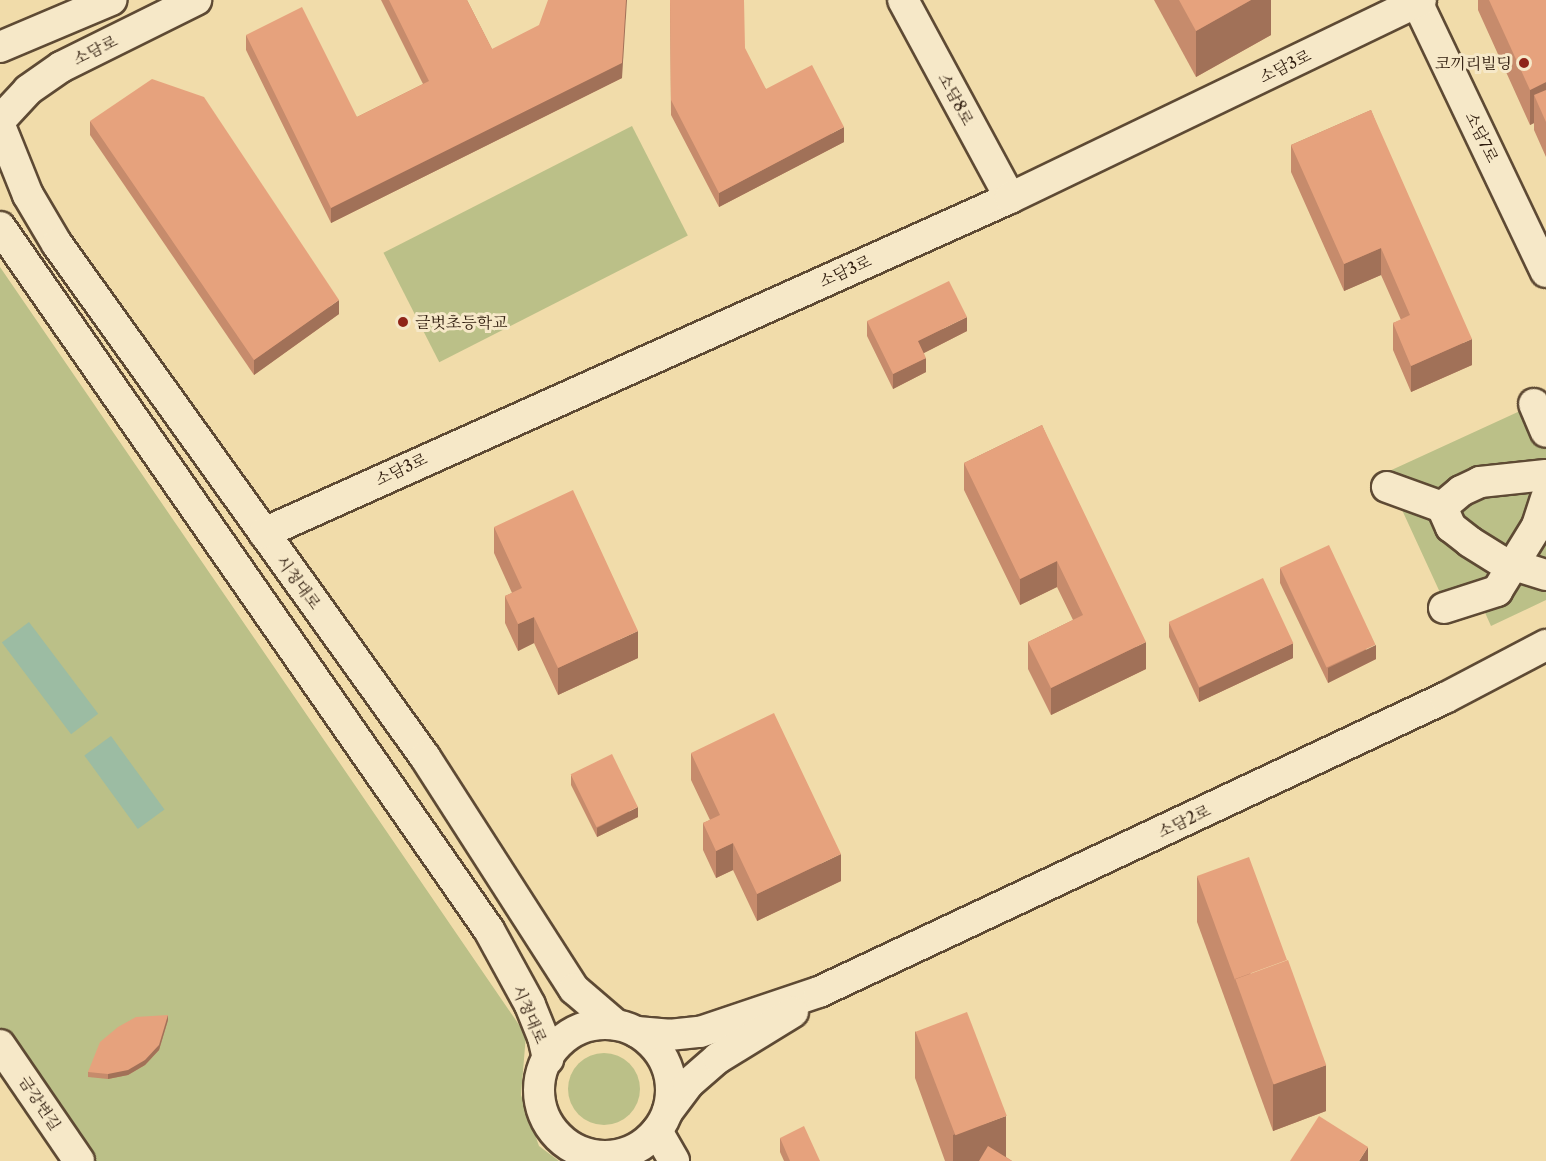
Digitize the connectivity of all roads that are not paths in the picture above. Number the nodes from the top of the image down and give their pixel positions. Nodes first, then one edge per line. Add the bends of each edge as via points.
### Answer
1 (111, 0) edge
2 (196, 0) edge
3 (903, 0) edge
4 (1419, 1) edge
5 (0, 47) edge
6 (0, 85) edge
7 (2, 124) edge
8 (1010, 198) junction
9 (0, 228) edge
10 (1546, 272) edge
11 (1534, 404) dead end
12 (1546, 432) edge
13 (1546, 476) edge
14 (1387, 487) dead end
15 (1546, 498) edge
16 (1442, 507) junction
17 (264, 533) junction
18 (1515, 566) junction
19 (1546, 575) edge
20 (1444, 608) dead end
21 (1546, 645) edge
22 (819, 992) junction
23 (626, 1028) junction
24 (0, 1045) edge
25 (548, 1059) junction
26 (663, 1121) junction
27 (608, 1159) edge
28 (79, 1161) edge
29 (674, 1161) edge

1 - 5 street
2 - 7 street, 소담로 via 61,67 28,90
3 - 8 street, 소담8로
4 - 8 street, 소담3로
4 - 10 street, 소담7로
6 - 7 street, 시청대로
7 - 17 street, 시청대로 via 28,195 57,244
8 - 17 street, 소담3로
9 - 25 street, 시청대로 via 489,930 530,1005
11 - 12 street
13 - 16 street via 1480,482
14 - 16 street
15 - 18 street via 1537,526
16 - 18 street via 1451,527 1501,561
17 - 23 street, 시청대로 via 424,757 574,990
18 - 19 street
18 - 20 street via 1497,591
21 - 22 street, 소담2로 via 1445,698
22 - 23 street via 700,1032 669,1035
22 - 26 street via 787,1018 718,1058 688,1084
23 - 25 street via 592,1025 570,1034
23 - 26 street via 655,1046 667,1065 672,1088
24 - 28 street, 금강변길
25 - 27 street via 539,1092 544,1115 556,1135 574,1149
26 - 27 street via 640,1147
26 - 29 street

